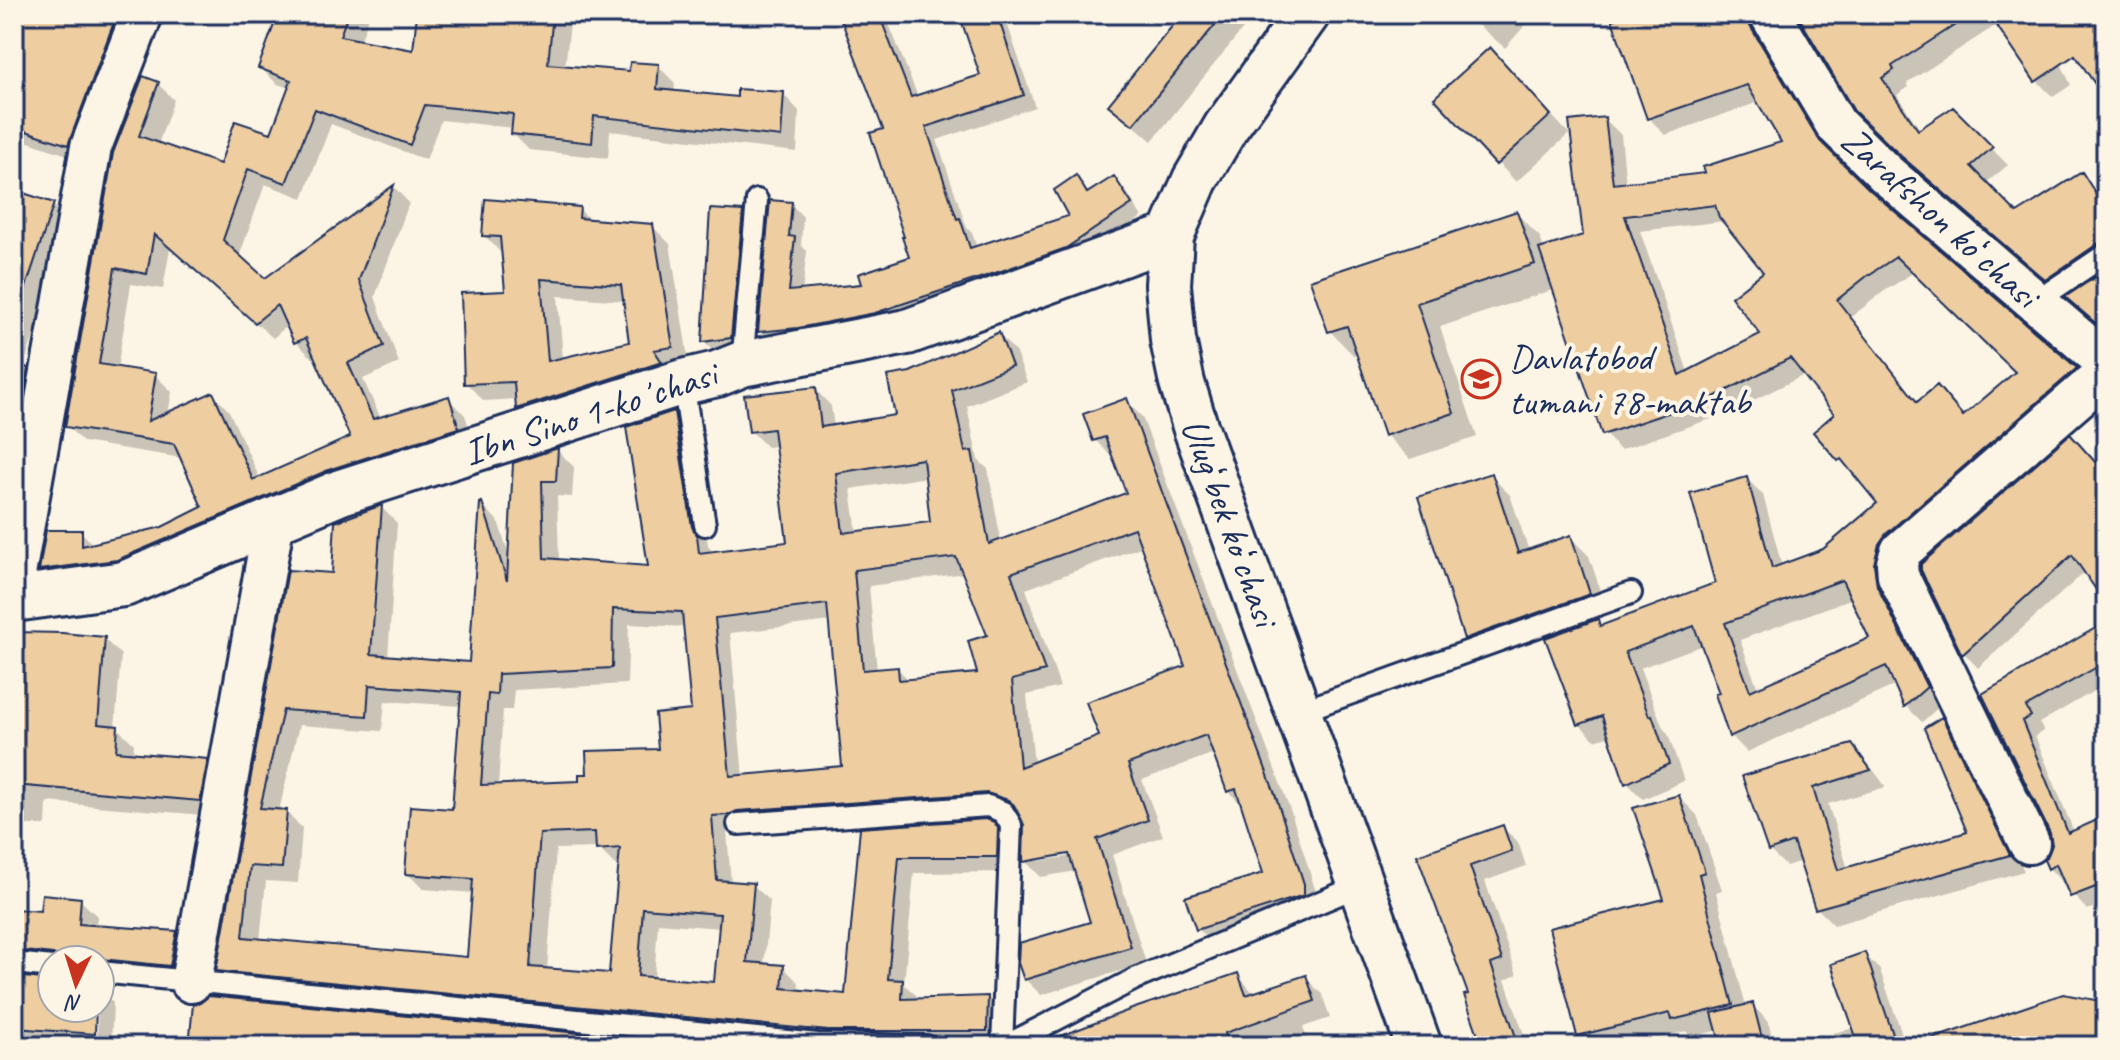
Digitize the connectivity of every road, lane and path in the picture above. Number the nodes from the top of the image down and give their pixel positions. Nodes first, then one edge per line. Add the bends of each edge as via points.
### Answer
1 (142, 14) edge
2 (1307, 14) edge
3 (1770, 14) edge
4 (757, 200) dead end
5 (1171, 236) junction
6 (2106, 254) edge
7 (2035, 302) junction
8 (2106, 362) edge
9 (742, 364) junction
10 (2106, 373) edge
11 (683, 382) junction
12 (274, 520) junction
13 (705, 525) dead end
14 (14, 580) edge
15 (1631, 593) dead end
16 (14, 599) edge
17 (1299, 712) junction
18 (738, 824) dead end
19 (2029, 843) dead end
20 (1361, 885) junction
21 (14, 963) edge
22 (36, 965) edge
23 (116, 974) edge
24 (191, 982) junction
25 (1037, 1037) edge
26 (926, 1046) edge
27 (1004, 1046) edge
28 (1419, 1046) edge

1 - 14 street via 91,147
2 - 5 street, Ulugʻbek koʻchasi via 1226,127
3 - 7 street, Zarafshon koʻchasi via 1836,125
4 - 9 lane
5 - 9 street, Ibn Sino 1-koʼchasi via 907,332
5 - 17 street, Ulugʻbek koʻchasi via 1168,285 1182,383
6 - 7 lane
7 - 8 street, Zarafshon koʻchasi
9 - 11 street, Ibn Sino 1-koʼchasi
10 - 19 street via 1901,551 1897,563 1898,576
11 - 12 street, Ibn Sino 1-koʼchasi via 341,492
11 - 13 lane
12 - 16 street, Ibn Sino 1-koʼchasi via 124,584
12 - 24 street
15 - 17 lane
17 - 20 street, Ulugʻbek koʻchasi
18 - 27 lane via 988,806 1003,812 1011,825
20 - 25 lane via 1135,979
20 - 28 street, Ulugʻbek koʻchasi
21 - 22 lane
23 - 24 lane
24 - 26 lane via 817,1044
25 - 27 lane

